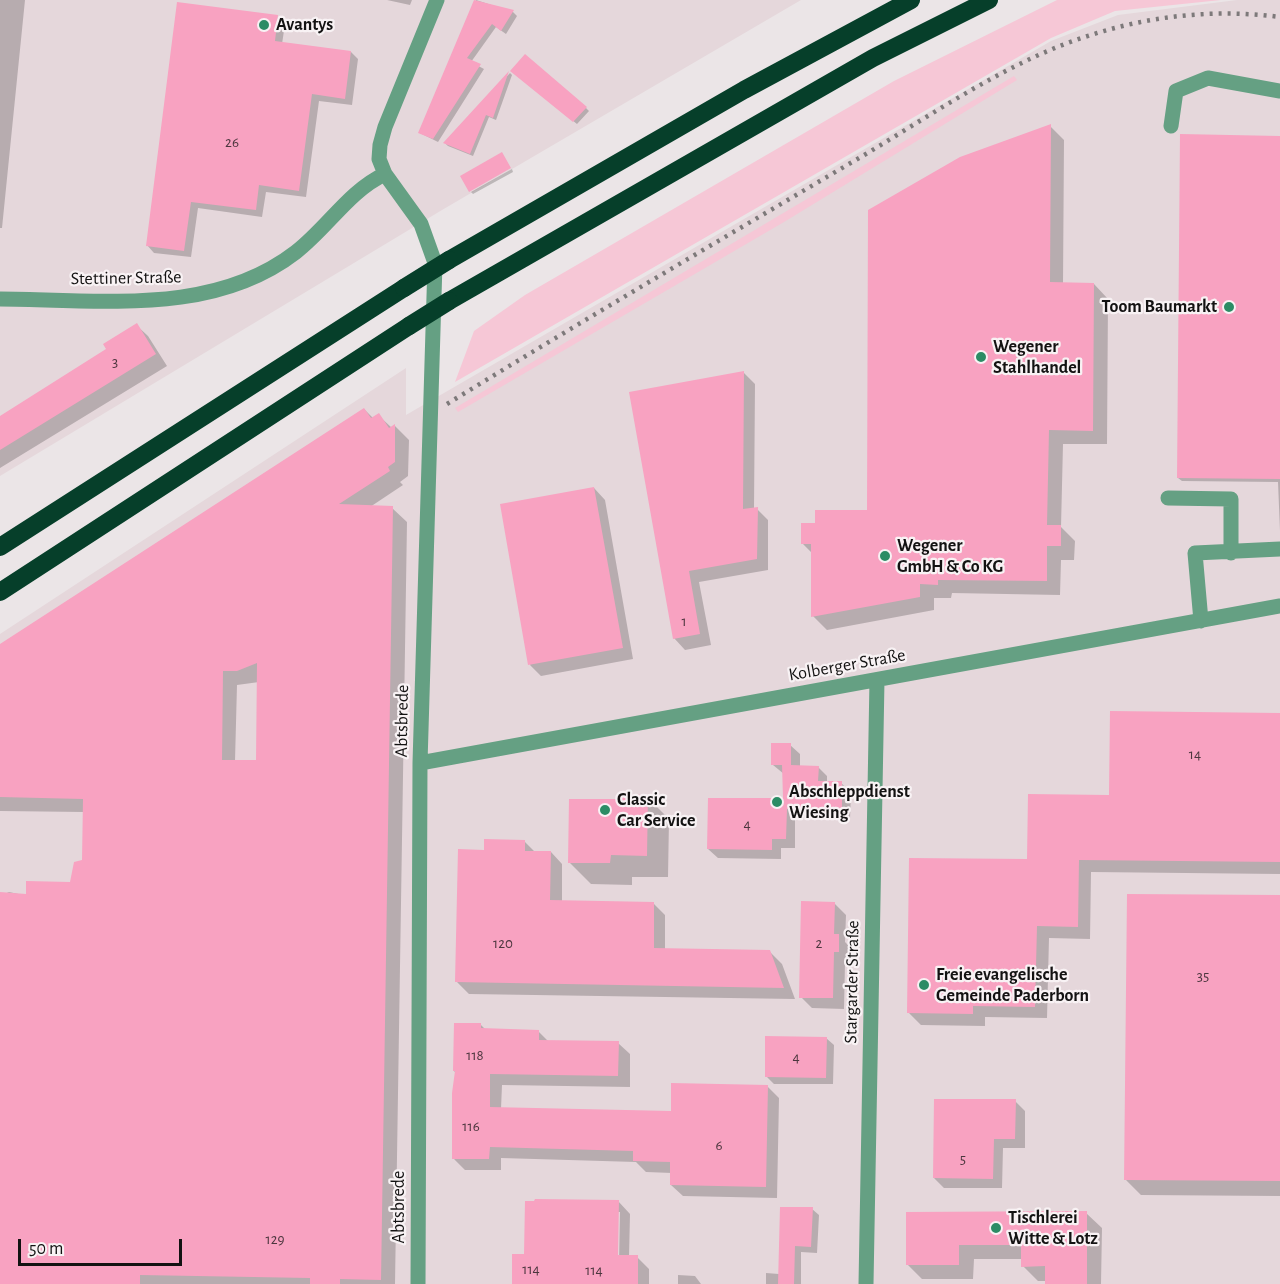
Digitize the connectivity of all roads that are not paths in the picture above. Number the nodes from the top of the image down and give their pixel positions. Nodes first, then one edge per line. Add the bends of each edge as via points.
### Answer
1 (437, 0) edge
2 (911, 0) edge
3 (989, 0) edge
4 (1280, 91) edge
5 (1171, 126) dead end
6 (385, 174) junction
7 (0, 298) edge
8 (1168, 498) dead end
9 (0, 547) edge
10 (1280, 549) edge
11 (1231, 553) junction
12 (0, 592) edge
13 (1280, 606) edge
14 (1201, 621) junction
15 (877, 680) junction
16 (420, 763) junction
17 (418, 1284) edge
18 (867, 1284) edge

1 - 6 street via 380,145 379,159
2 - 9 highway, bridge via 744,90 448,261
3 - 12 highway, bridge via 873,58 449,301
4 - 5 street via 1208,78 1176,91
6 - 7 street, Stettiner Straße via 366,183 296,252 255,278 213,293 175,300
6 - 16 street, Abtsbrede via 421,224 435,263
8 - 11 street via 1231,499
10 - 11 street
11 - 14 street via 1195,553
13 - 14 street, Kolberger Straße
14 - 15 street, Kolberger Straße
15 - 16 street, Kolberger Straße
15 - 18 street, Stargarder Straße
16 - 17 street, Abtsbrede

